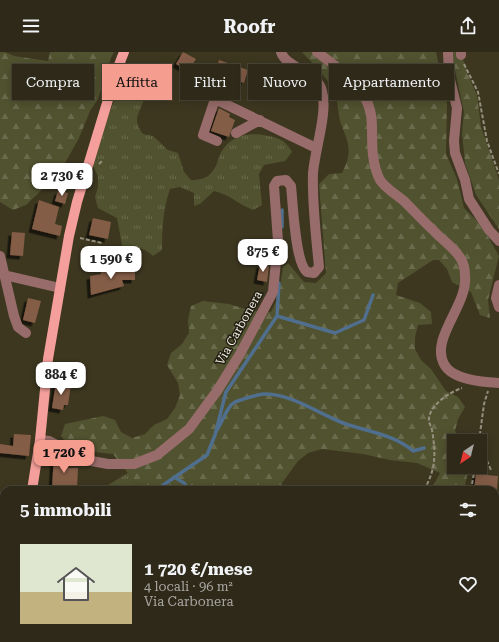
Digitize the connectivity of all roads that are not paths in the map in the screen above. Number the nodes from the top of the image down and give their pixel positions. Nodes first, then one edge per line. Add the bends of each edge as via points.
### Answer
1 (124, 52) edge
2 (282, 52) edge
3 (317, 52) edge
4 (448, 52) edge
5 (260, 120) junction
6 (236, 133) dead end
7 (217, 141) dead end
8 (316, 148) junction
9 (499, 240) edge
10 (0, 256) edge
11 (4, 275) junction
12 (499, 285) edge
13 (60, 288) junction
14 (499, 307) edge
15 (26, 333) dead end
16 (496, 383) edge
17 (40, 440) junction
18 (33, 486) edge

1 - 13 main road via 76,202
2 - 8 street, Via Carbonera via 285,58 314,78 322,90 324,101
3 - 16 street via 351,78 366,100 372,124 373,155 380,180 462,261 466,276 464,294 446,329 441,356 444,364 450,372 458,375
4 - 9 street via 449,76 457,108 455,153 469,200
5 - 6 street
5 - 7 street via 217,100 202,134
5 - 8 street
8 - 17 street, Via Carbonera via 313,212 318,270 314,273 307,272 302,266 291,186 286,180 277,181 274,188 278,240 273,292 240,354 189,429 157,455 134,464 108,464 86,460 49,441
10 - 11 street
11 - 13 street
11 - 15 street via 18,328
12 - 14 street via 496,298
13 - 17 main road via 48,359
17 - 18 main road

